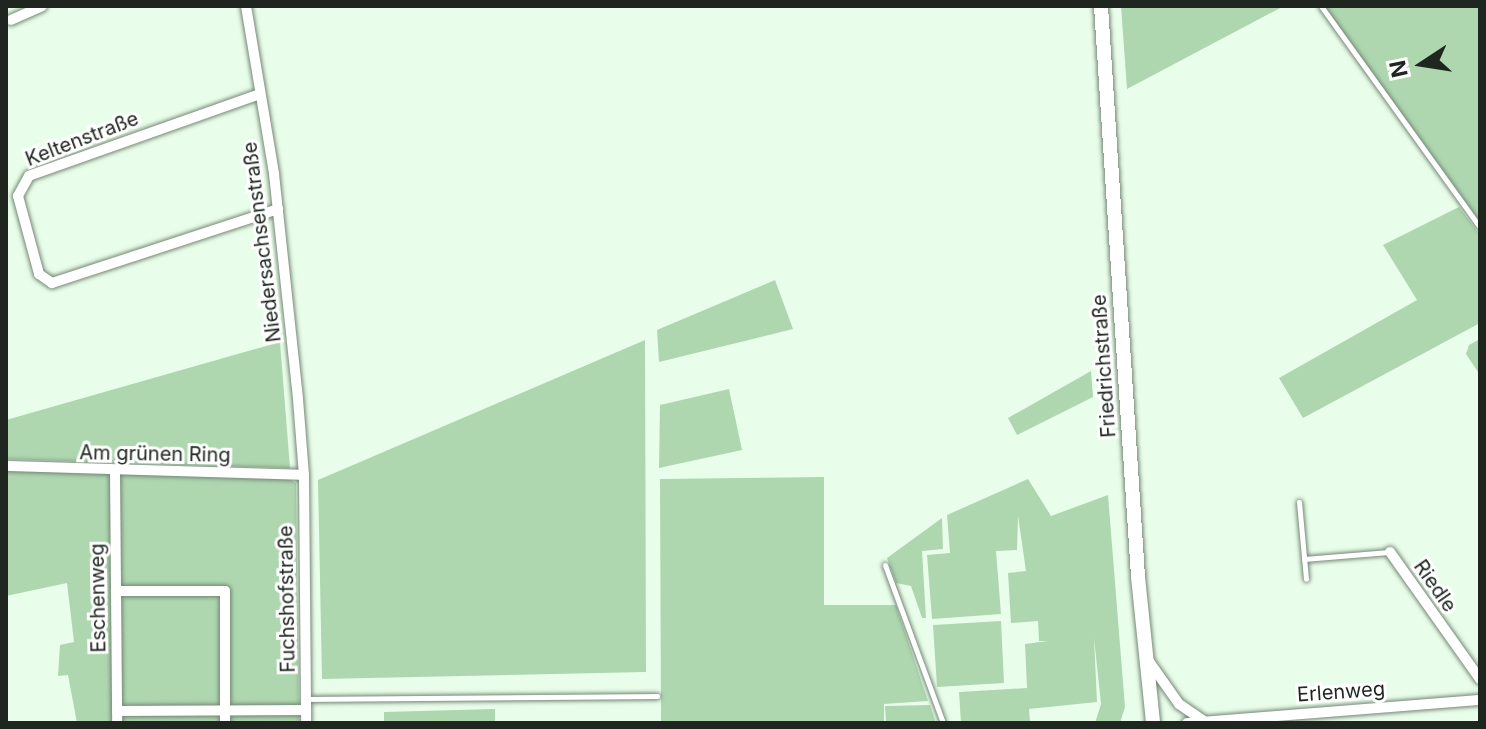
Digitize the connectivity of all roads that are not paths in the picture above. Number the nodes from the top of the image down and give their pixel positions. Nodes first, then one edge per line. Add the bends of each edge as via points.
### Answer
1 (42, 6) edge
2 (246, 6) edge
3 (1101, 6) edge
4 (1321, 6) edge
5 (11, 20) dead end
6 (260, 94) junction
7 (278, 209) junction
8 (1480, 227) edge
9 (6, 466) edge
10 (115, 472) junction
11 (304, 475) junction
12 (1299, 502) dead end
13 (1390, 552) joint
14 (1304, 559) junction
15 (885, 565) dead end
16 (1306, 579) dead end
17 (116, 591) junction
18 (1148, 660) junction
19 (1480, 679) edge
20 (657, 696) dead end
21 (1480, 700) edge
22 (306, 704) junction
23 (225, 710) junction
24 (1347, 711) junction
25 (117, 717) edge
26 (1326, 718) edge
27 (1253, 719) edge
28 (1204, 721) edge
29 (225, 723) edge
30 (306, 723) edge
31 (943, 723) edge
32 (1153, 723) edge
33 (1187, 723) edge
34 (1348, 723) edge

1 - 5 street
2 - 6 street, Niedersachsenstraße
3 - 18 main road, Friedrichstraße via 1138,577
4 - 8 lane
6 - 7 street, Niedersachsenstraße
6 - 7 street, Keltenstraße via 29,176 18,196 39,274 52,283
7 - 11 street, Niedersachsenstraße
9 - 10 street, Am grünen Ring
10 - 11 street, Am grünen Ring
10 - 17 street, Eschenweg
11 - 22 street, Fuchshofstraße
12 - 14 lane
13 - 14 lane
13 - 19 street, Riedle
14 - 16 lane
15 - 31 lane
17 - 23 street via 225,591
17 - 25 street, Eschenweg
18 - 28 street via 1179,704
18 - 32 main road, Friedrichstraße
20 - 22 lane
21 - 24 street, Erlenweg
22 - 23 street
22 - 30 street, Fuchshofstraße
23 - 25 street
23 - 29 street
24 - 26 street, Erlenweg
24 - 34 street
26 - 27 street, Erlenweg
27 - 28 street, Erlenweg
28 - 33 street, Erlenweg

